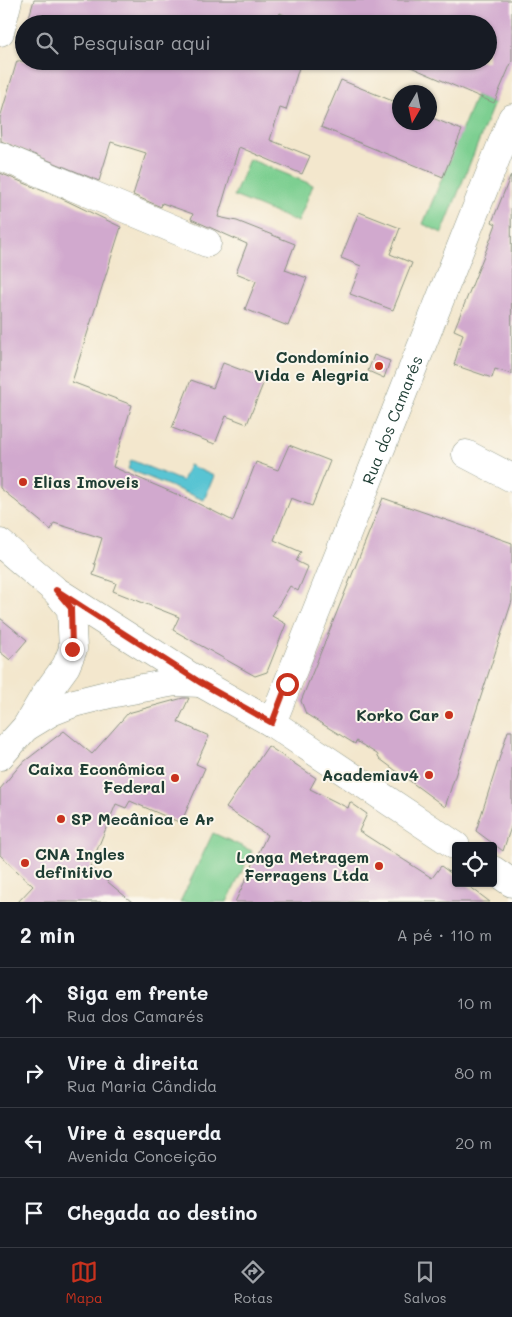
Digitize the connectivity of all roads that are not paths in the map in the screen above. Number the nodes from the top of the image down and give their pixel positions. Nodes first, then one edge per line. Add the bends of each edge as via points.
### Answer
1 (8, 0) edge
2 (0, 32) edge
3 (512, 118) edge
4 (0, 156) edge
5 (207, 243) dead end
6 (466, 454) dead end
7 (512, 478) edge
8 (0, 543) edge
9 (56, 590) junction
10 (201, 683) junction
11 (272, 723) junction
12 (26, 727) junction
13 (0, 756) edge
14 (452, 843) edge
15 (497, 873) edge
16 (512, 883) edge

1 - 2 main road
3 - 11 main road, Rua dos Camarés
4 - 5 main road
6 - 7 main road
8 - 9 main road
9 - 10 main road
9 - 12 main road via 71,608 72,649 66,666
10 - 11 main road
10 - 12 main road via 175,682 74,703
11 - 14 main road
12 - 13 main road
15 - 16 main road

